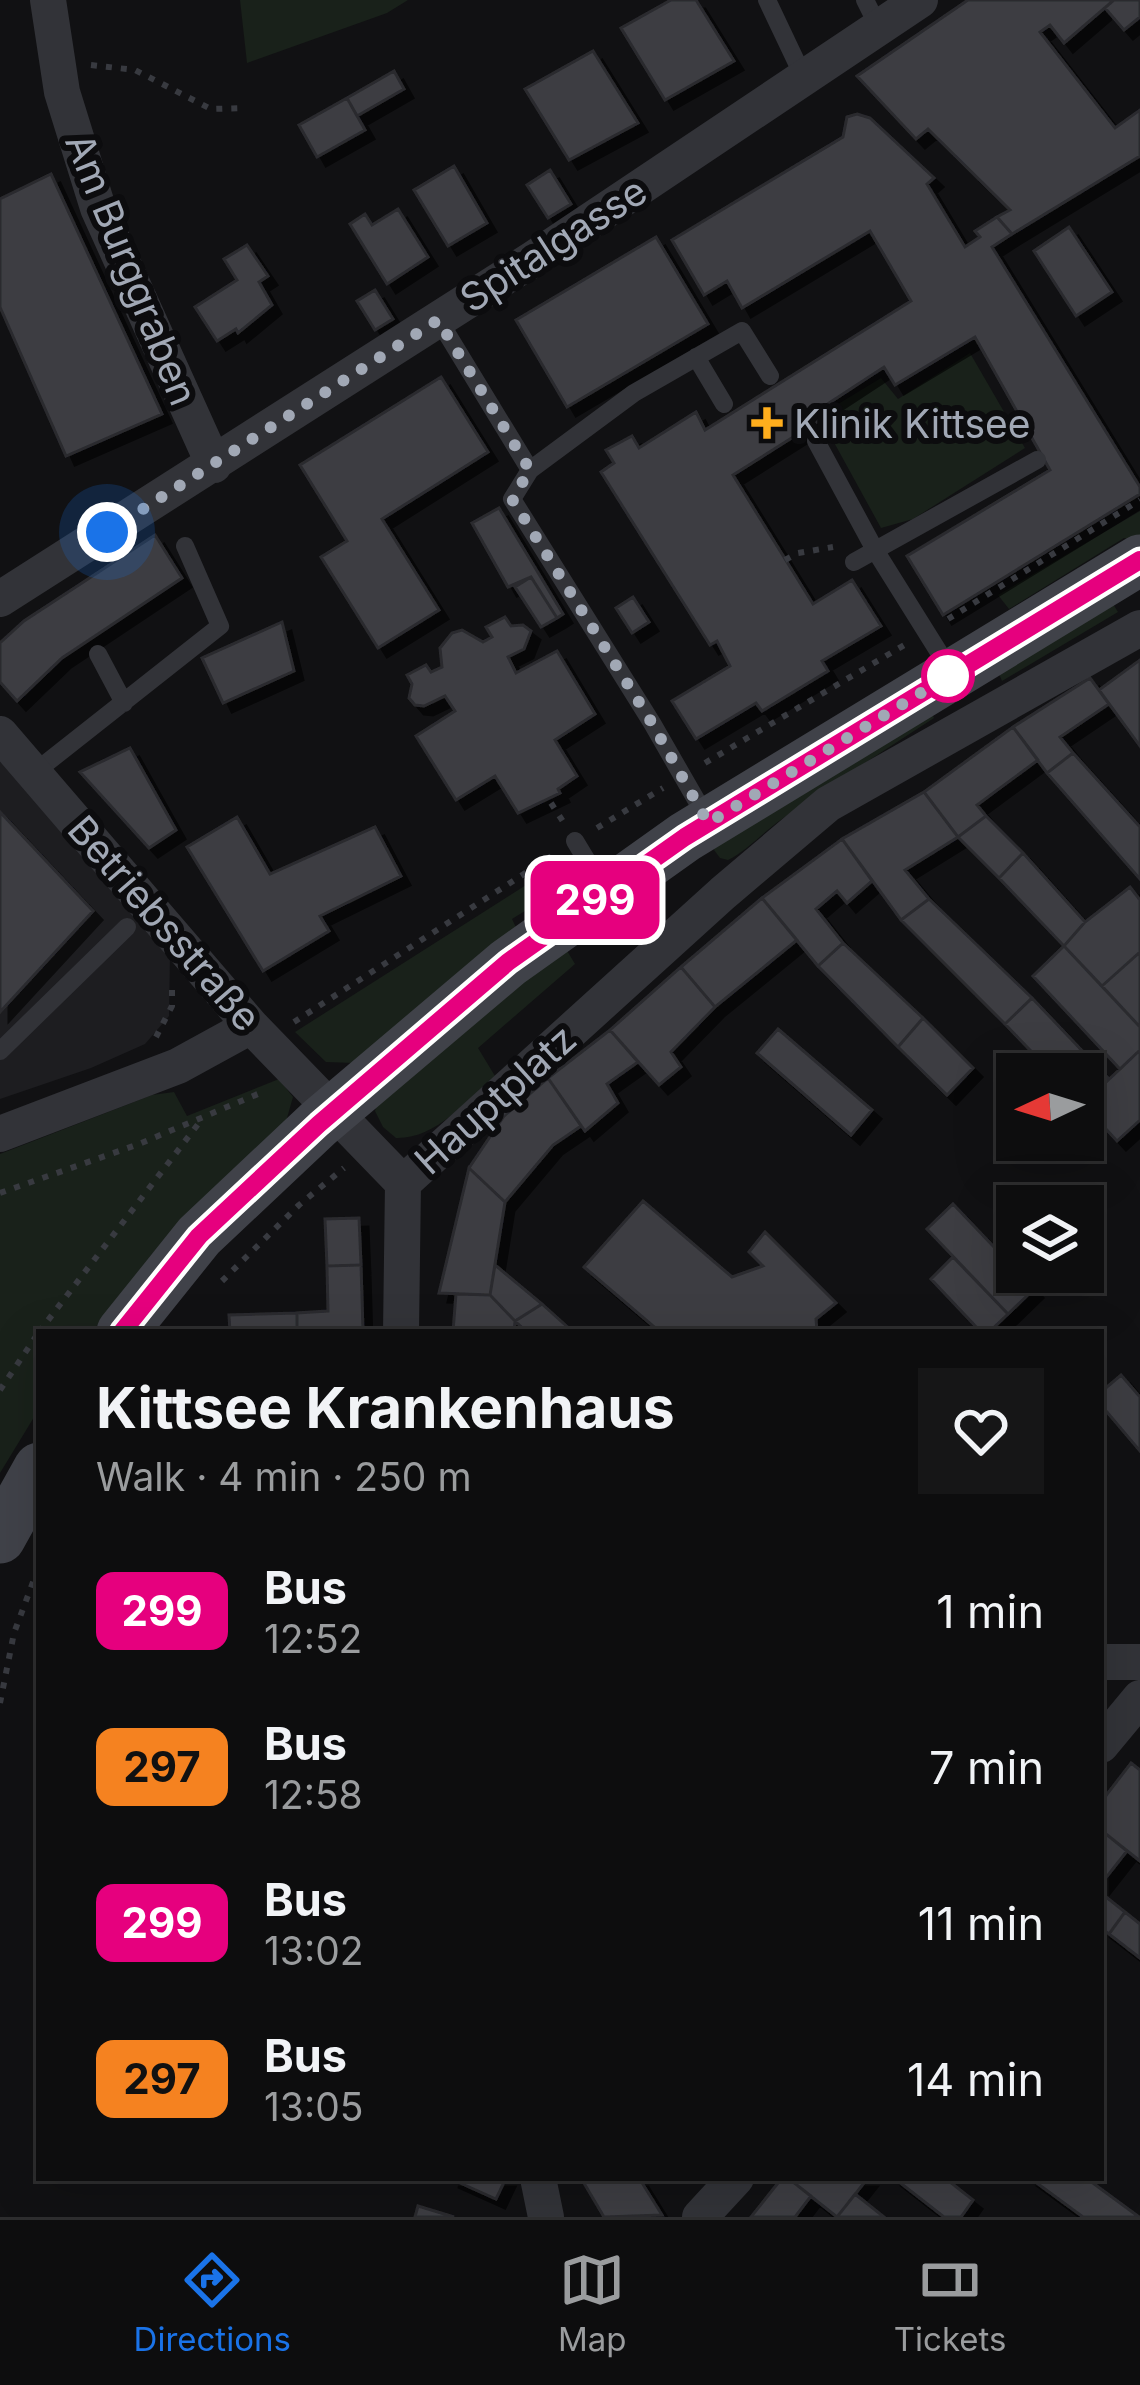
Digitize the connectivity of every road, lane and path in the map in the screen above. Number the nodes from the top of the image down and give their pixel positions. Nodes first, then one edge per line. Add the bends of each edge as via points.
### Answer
1 (48, 0) edge
2 (767, 0) edge
3 (920, 0) edge
4 (872, 14) edge
5 (57, 62) junction
6 (804, 78) junction
7 (245, 108) dead end
8 (438, 320) junction
9 (695, 357) junction
10 (770, 376) dead end
11 (724, 404) dead end
12 (816, 441) dead end
13 (1037, 460) dead end
14 (214, 465) junction
15 (530, 470) junction
16 (185, 546) dead end
17 (873, 546) junction
18 (785, 560) dead end
19 (1140, 560) edge
20 (854, 562) dead end
21 (0, 599) edge
22 (1140, 628) edge
23 (98, 654) dead end
24 (952, 674) junction
25 (124, 703) junction
26 (0, 734) edge
27 (35, 772) junction
28 (696, 830) junction
29 (575, 842) dead end
30 (606, 892) junction
31 (723, 893) junction
32 (127, 927) dead end
33 (251, 1026) junction
34 (0, 1051) edge
35 (318, 1092) junction
36 (204, 1116) junction
37 (1, 1131) edge
38 (370, 1147) junction
39 (403, 1183) junction
40 (0, 1192) edge
41 (209, 1293) dead end
42 (41, 1329) edge
43 (124, 1329) edge
44 (401, 1329) edge
45 (36, 1336) edge
46 (0, 1390) edge
47 (36, 1473) edge
48 (0, 1538) edge
49 (36, 1574) edge
50 (1104, 1662) edge
51 (1140, 1662) edge
52 (1140, 1698) edge
53 (0, 1703) edge
54 (1104, 1741) edge
55 (539, 2181) edge
56 (733, 2181) edge
57 (546, 2217) edge
58 (700, 2217) edge

1 - 5 street, Am Burggraben
2 - 6 lane
3 - 4 street, Spitalgasse
4 - 6 street, Spitalgasse
5 - 7 path via 135,70 211,109
5 - 14 street, Am Burggraben via 98,208
6 - 8 street, Spitalgasse
8 - 14 street, Spitalgasse
8 - 15 lane
9 - 10 lane via 742,331
9 - 11 lane
9 - 15 lane
12 - 17 lane
13 - 17 lane
14 - 21 street, Spitalgasse
15 - 28 lane via 512,499 652,723
16 - 25 lane via 220,626
17 - 18 path
17 - 20 lane
17 - 24 lane
19 - 24 street
22 - 31 street, Hauptplatz via 828,804
23 - 25 lane
24 - 28 street
25 - 27 lane
26 - 27 street, Betriebsstraße
27 - 33 street, Betriebsstraße
28 - 30 street
28 - 31 street
29 - 30 lane
30 - 35 street
31 - 39 street, Hauptplatz
32 - 34 lane
33 - 35 street, Betriebsstraße
33 - 37 street via 178,1066
35 - 36 path
35 - 38 street, Hauptplatz
35 - 43 street
36 - 40 path
36 - 42 path
38 - 39 street, Hauptplatz
38 - 41 path
39 - 44 street
45 - 46 path
47 - 48 street
49 - 53 path
50 - 51 street
52 - 54 street
55 - 57 street
56 - 58 street

